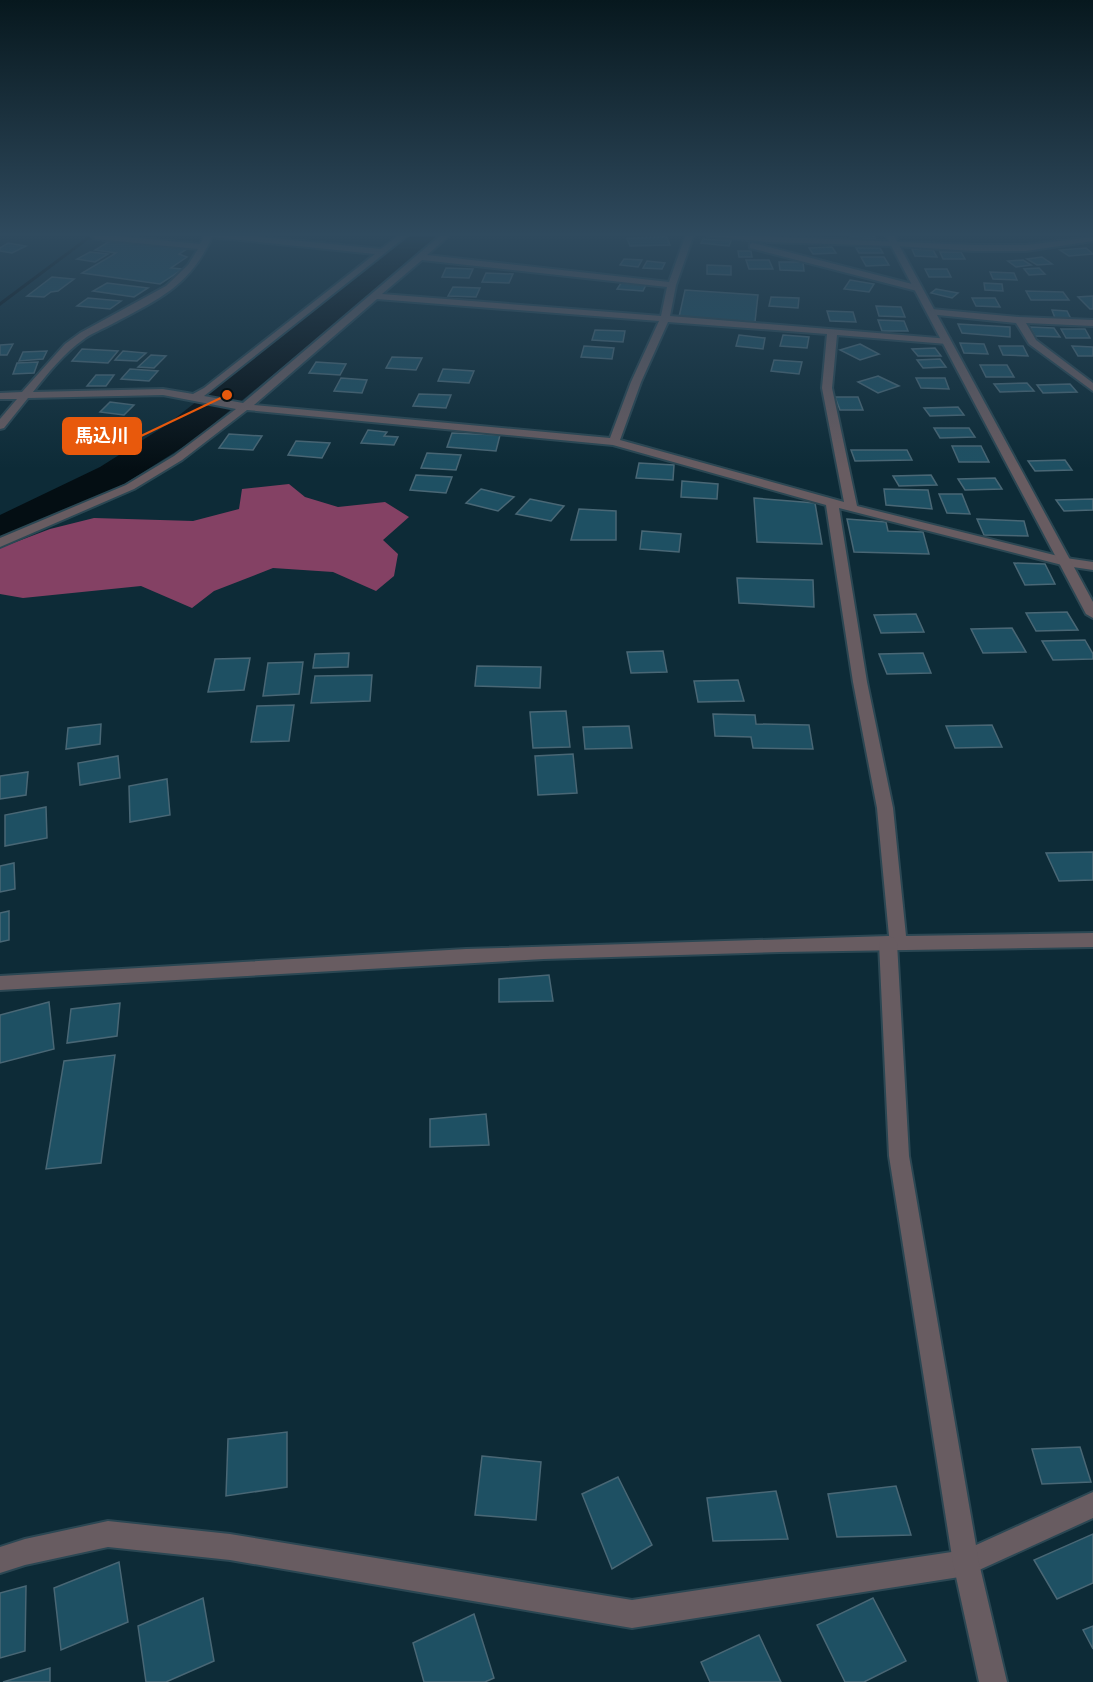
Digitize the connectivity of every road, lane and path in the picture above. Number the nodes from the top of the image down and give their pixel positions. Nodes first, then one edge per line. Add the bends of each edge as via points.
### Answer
1 (125, 312) edge
2 (306, 312) edge
3 (355, 312) edge
4 (583, 312) edge
5 (666, 312) edge
6 (931, 312) edge
7 (936, 312) edge
8 (665, 319) junction
9 (1019, 320) junction
10 (1093, 322) edge
11 (832, 333) junction
12 (947, 341) junction
13 (1093, 388) edge
14 (26, 395) junction
15 (0, 396) edge
16 (197, 398) junction
17 (245, 407) junction
18 (0, 426) edge
19 (614, 442) junction
20 (832, 502) junction
21 (851, 508) junction
22 (0, 543) edge
23 (1066, 562) junction
24 (1093, 566) edge
25 (1093, 614) edge
26 (1093, 940) edge
27 (893, 943) junction
28 (0, 983) edge
29 (1093, 1504) edge
30 (0, 1560) edge
31 (966, 1563) junction
32 (993, 1682) edge

1 - 14 street via 80,337
2 - 16 street
3 - 17 street
4 - 8 street
5 - 8 street
6 - 12 street
7 - 9 street
8 - 11 street
8 - 19 street
9 - 10 street
9 - 13 street via 1032,342
11 - 12 street
11 - 21 street via 827,388
12 - 23 street
14 - 15 street
14 - 16 street via 163,392
14 - 18 street
16 - 17 street
17 - 19 street
17 - 22 street via 178,458 130,487
19 - 20 street
20 - 21 street
20 - 27 street via 860,682 885,808
21 - 23 street
23 - 24 street
23 - 25 street
26 - 27 street
27 - 28 street via 467,956
27 - 31 street via 899,1156
29 - 31 street
30 - 31 street via 108,1534 230,1547 632,1614
31 - 32 street

